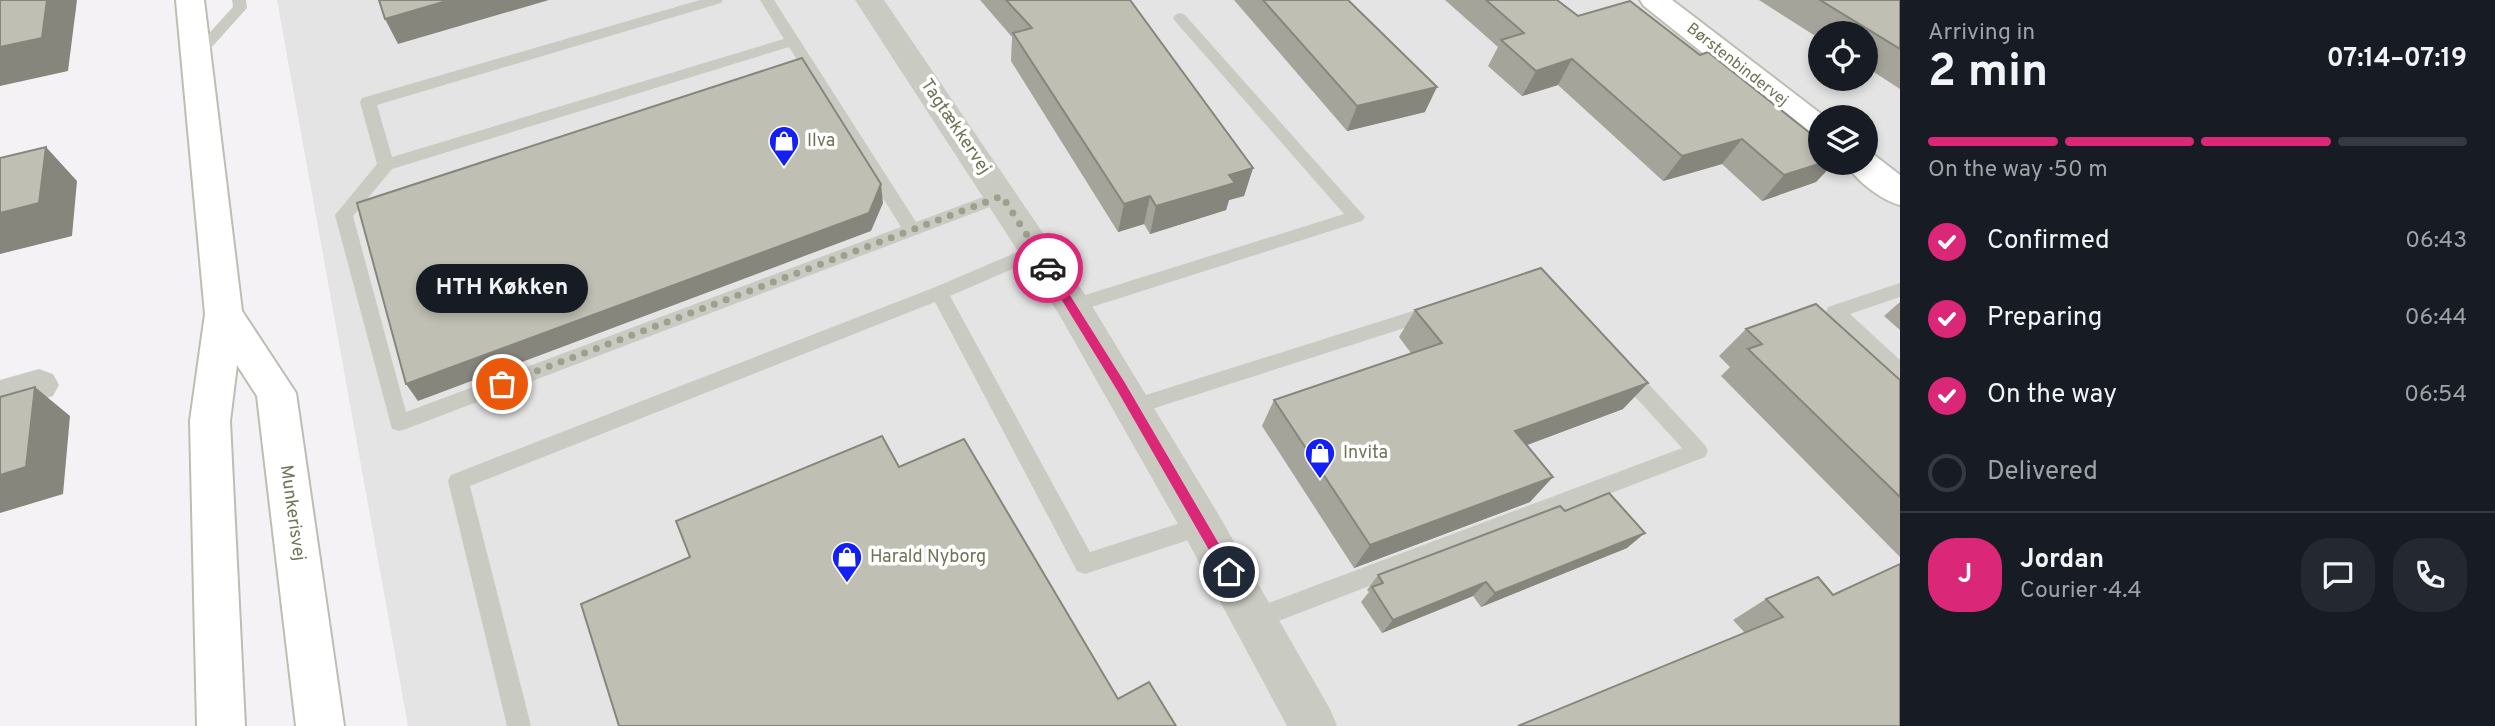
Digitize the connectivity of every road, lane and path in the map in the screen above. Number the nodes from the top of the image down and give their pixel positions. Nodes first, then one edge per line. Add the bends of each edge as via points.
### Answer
1 (190, 0) edge
2 (239, 0) edge
3 (716, 0) edge
4 (767, 0) edge
5 (869, 0) edge
6 (1654, 0) edge
7 (1180, 18) dead end
8 (793, 41) junction
9 (197, 55) junction
10 (1808, 121) edge
11 (386, 165) junction
12 (1877, 175) edge
13 (1900, 193) edge
14 (1002, 196) junction
15 (912, 230) junction
16 (1036, 251) junction
17 (1900, 290) edge
18 (939, 293) junction
19 (1073, 306) junction
20 (1446, 307) edge
21 (224, 314) junction
22 (1613, 359) edge
23 (1900, 372) edge
24 (39, 385) dead end
25 (0, 396) edge
26 (1133, 407) junction
27 (1202, 526) junction
28 (1255, 619) junction
29 (228, 717) edge
30 (320, 726) edge
31 (519, 726) edge
32 (1313, 726) edge

1 - 9 main road, Munkerisvej
2 - 9 lane via 240,8
3 - 11 lane via 369,102
4 - 8 lane
5 - 14 street, Tagtækkervej
6 - 10 main road, Børstenbindervej
7 - 19 lane via 1356,218
8 - 11 lane
8 - 15 lane
9 - 21 main road, Munkerisvej
11 - 15 lane via 344,215 399,423
12 - 13 main road
14 - 15 lane
14 - 16 street, Tagtækkervej
16 - 18 lane
16 - 19 street, Tagtækkervej
17 - 23 lane via 1835,312
18 - 27 lane via 1085,564
18 - 31 lane via 457,481
19 - 26 street, Tagtækkervej
20 - 26 lane
21 - 29 main road, Munkerisvej via 210,421
21 - 30 main road, Munkerisvej via 276,393
22 - 28 lane via 1698,451
24 - 25 street
26 - 27 street, Tagtækkervej
27 - 28 street, Tagtækkervej
28 - 32 street, Tagtækkervej

